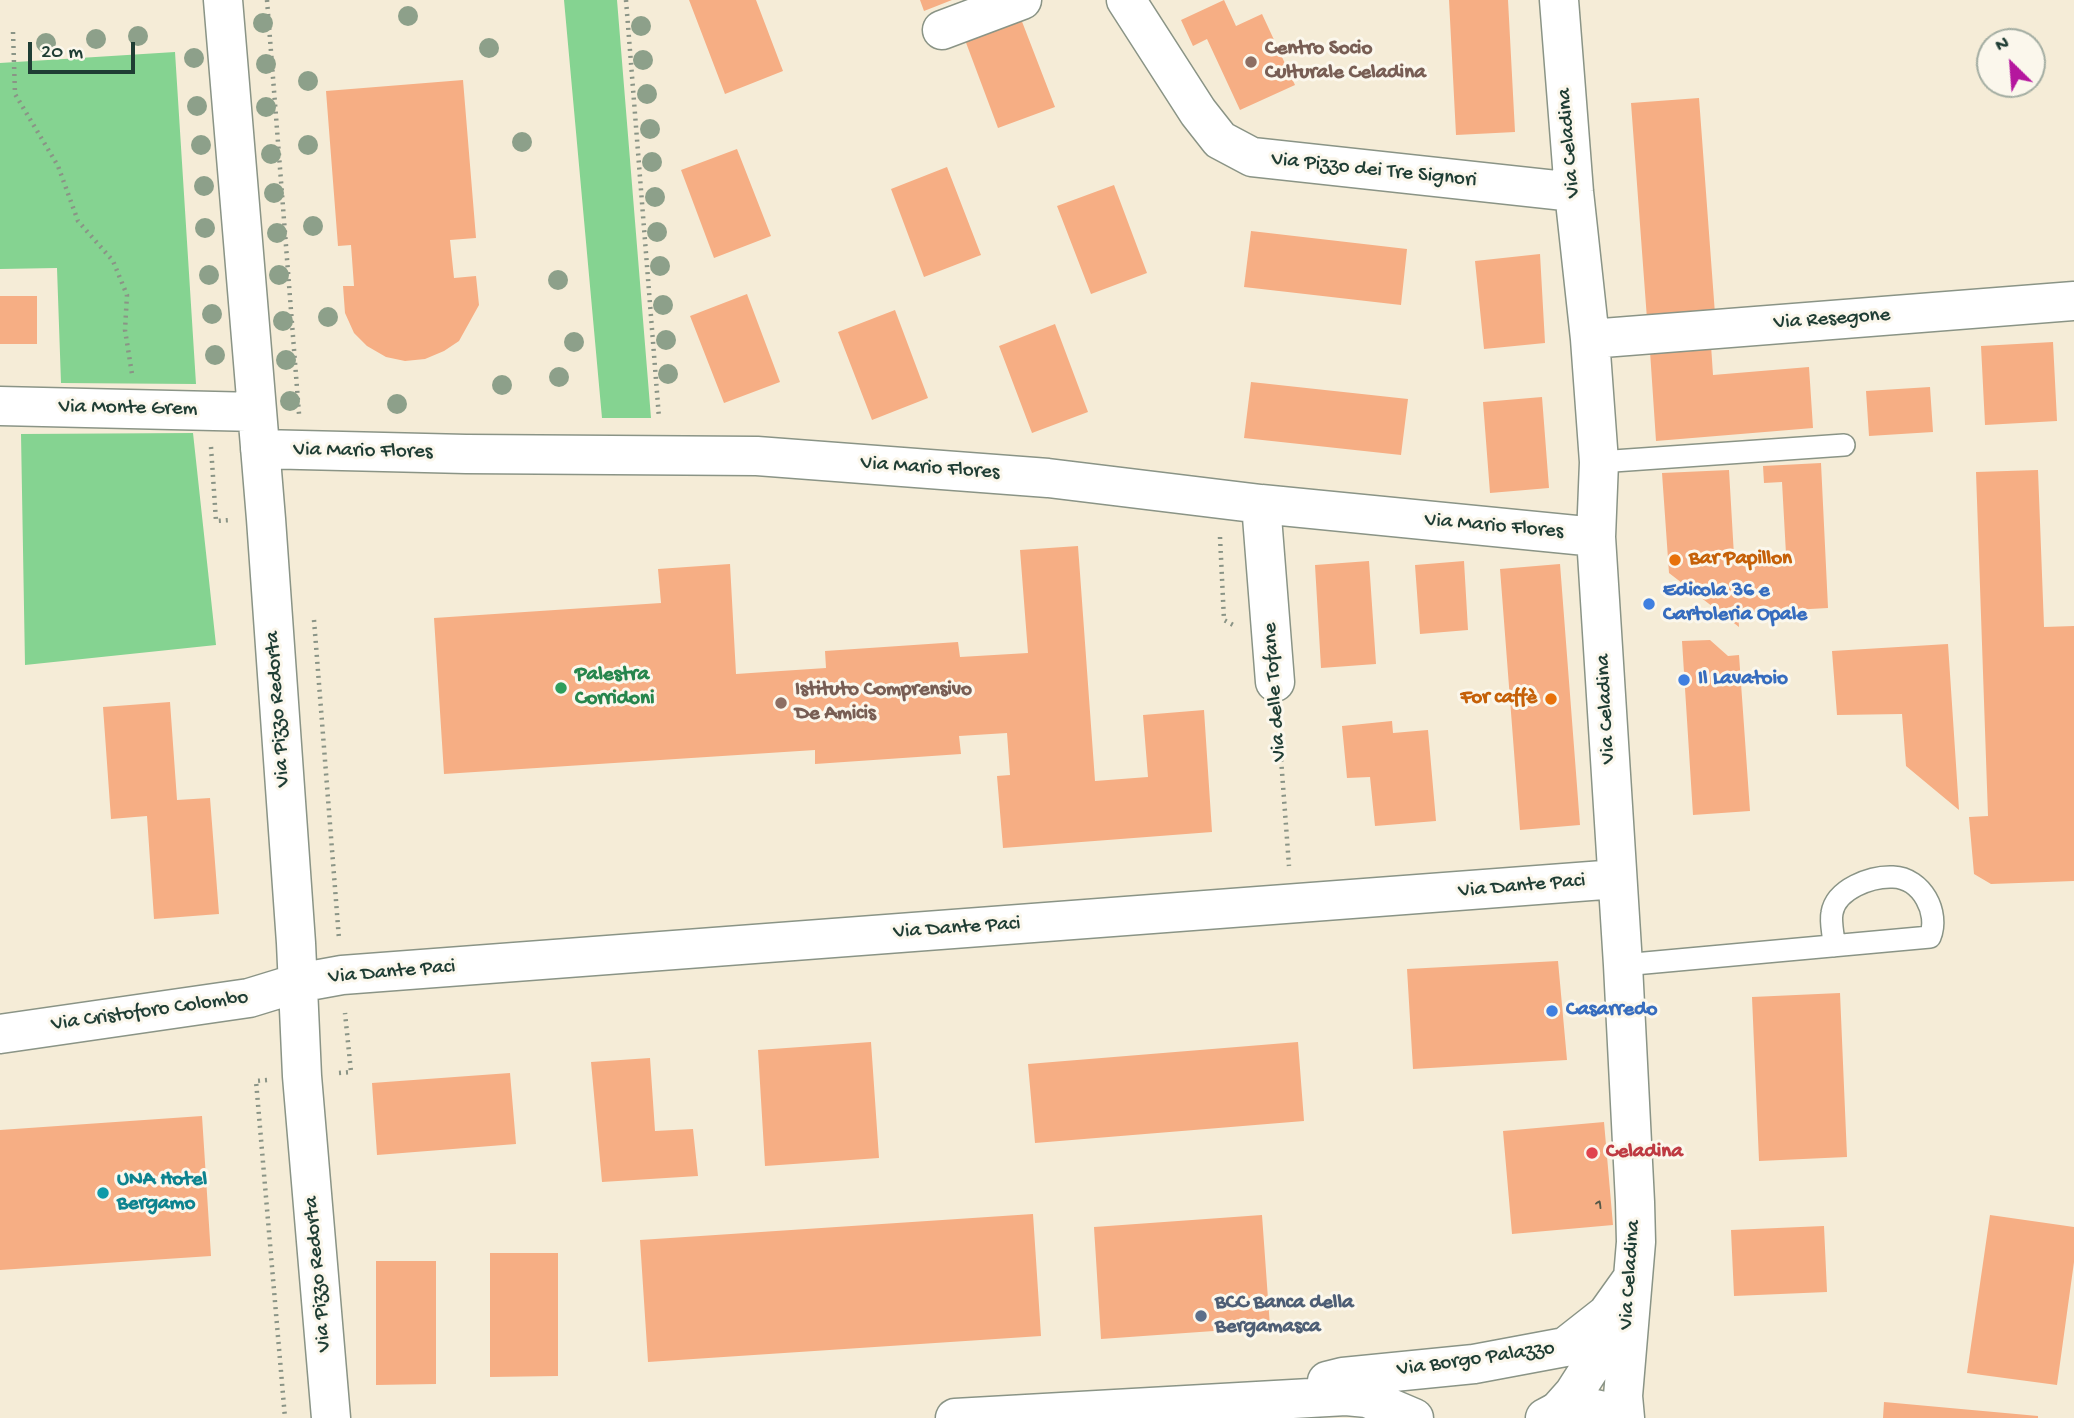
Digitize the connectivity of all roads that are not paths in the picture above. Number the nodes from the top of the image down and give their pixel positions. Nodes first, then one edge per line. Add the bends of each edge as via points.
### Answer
1 (223, 0) edge
2 (1022, 0) edge
3 (1126, 0) edge
4 (1559, 0) edge
5 (942, 30) dead end
6 (1574, 192) junction
7 (2074, 301) edge
8 (1590, 339) junction
9 (0, 405) edge
10 (259, 431) junction
11 (1844, 445) dead end
12 (1600, 462) junction
13 (1261, 504) junction
14 (1596, 537) junction
15 (1275, 682) road end
16 (1617, 879) junction
17 (1834, 946) junction
18 (1623, 965) junction
19 (298, 984) junction
20 (0, 1034) edge
21 (1631, 1292) junction
22 (1295, 1398) junction
23 (1087, 1414) edge
24 (1552, 1415) edge
25 (331, 1418) edge
26 (956, 1418) edge
27 (1414, 1418) edge
28 (1618, 1418) edge
29 (1625, 1418) edge

1 - 10 street, Via Pizzo Redorta
2 - 5 street
3 - 6 street, Via Pizzo dei Tre Signori via 1220,140 1252,158
4 - 6 street, Via Celadina
6 - 8 street, Via Celadina
7 - 8 street, Via Resegone
8 - 12 street, Via Celadina
9 - 10 street, Via Monte Grem
10 - 13 street, Via Mario Flores via 301,451 757,456 1048,478
10 - 19 street, Via Pizzo Redorta
11 - 12 lane
12 - 14 street, Via Celadina
13 - 14 street, Via Mario Flores
13 - 15 street, Via delle Tofane
14 - 16 street, Via Celadina
16 - 18 street, Via Celadina
16 - 19 street, Via Dante Paci via 342,975
17 - 17 lane via 1930,937 1935,925 1929,903 1913,882 1894,877 1860,883 1840,894 1832,912
17 - 18 lane
18 - 21 street, Via Celadina via 1636,1242
19 - 20 street, Via Cristoforo Colombo via 249,998
19 - 25 street, Via Pizzo Redorta
21 - 22 street, Via Borgo Palazzo via 1565,1347 1474,1364 1343,1377
21 - 24 street via 1574,1393
21 - 29 street, Via Celadina
22 - 23 street, Via Borgo Palazzo
22 - 27 street, Via Borgo Palazzo via 1367,1398
23 - 26 street, Via Borgo Palazzo
24 - 28 street via 1592,1408

